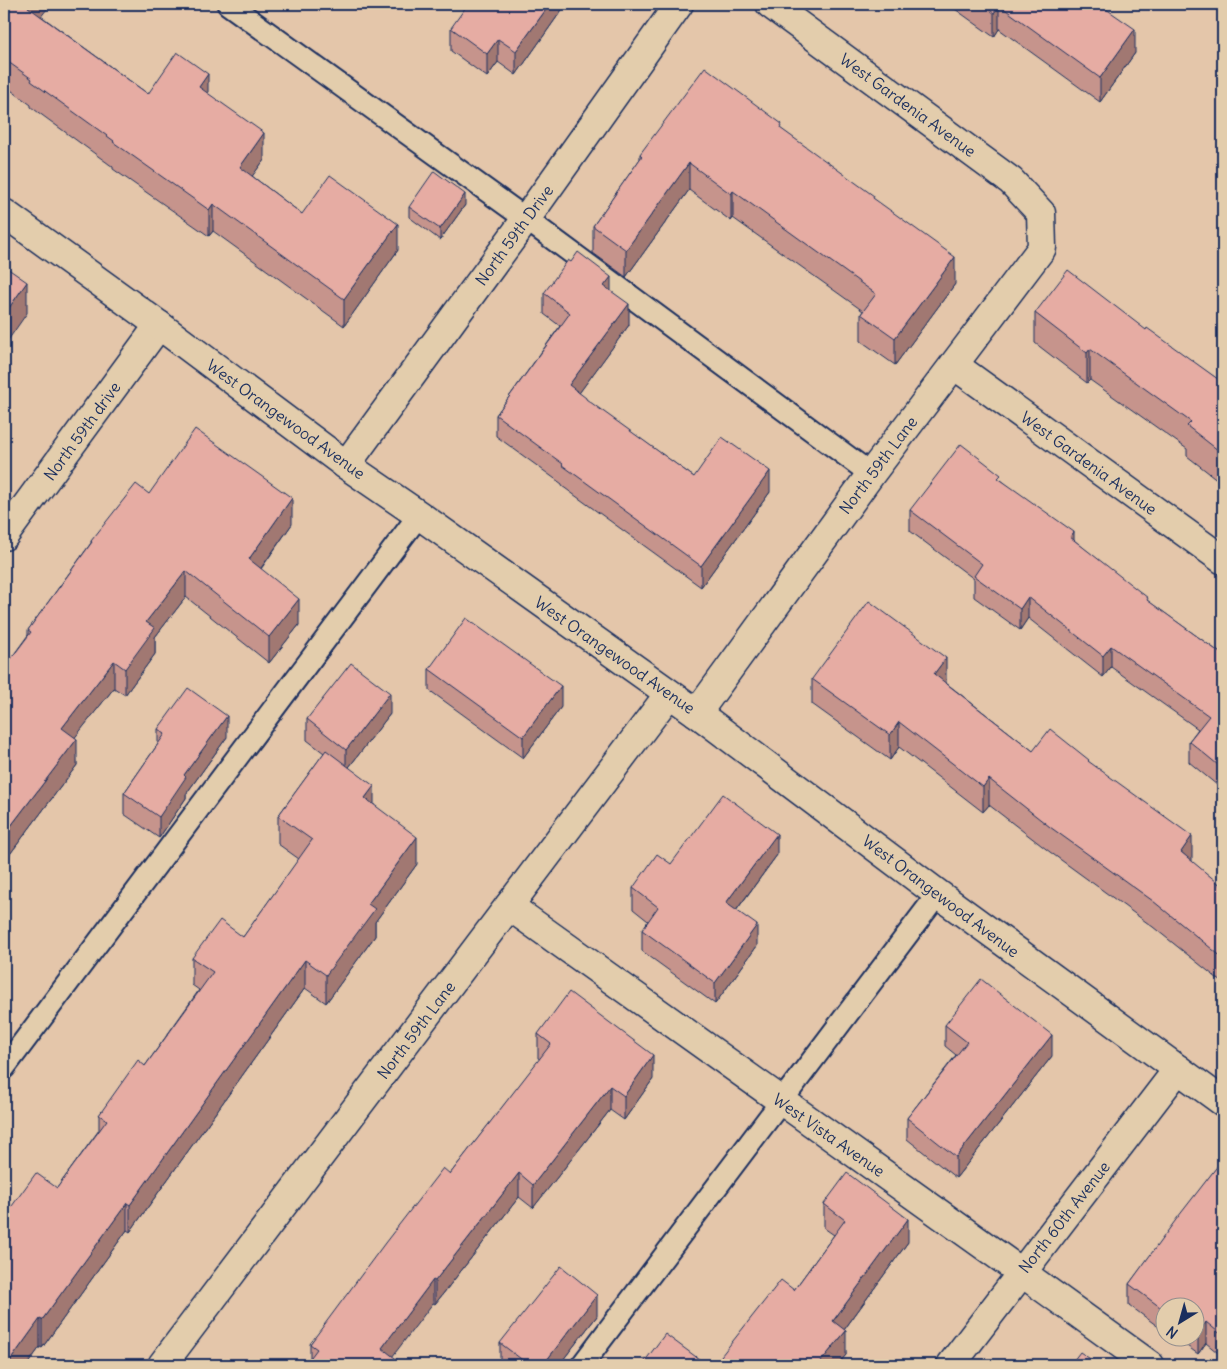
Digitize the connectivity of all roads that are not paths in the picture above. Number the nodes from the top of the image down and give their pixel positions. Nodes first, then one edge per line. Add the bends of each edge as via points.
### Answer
1 (228, 4) edge
2 (679, 4) edge
3 (770, 4) edge
4 (1041, 213) joint
5 (4, 214) edge
6 (526, 219) junction
7 (159, 326) junction
8 (954, 365) junction
9 (346, 465) junction
10 (871, 474) junction
11 (420, 515) junction
12 (4, 536) edge
13 (1223, 560) edge
14 (669, 694) junction
15 (697, 713) junction
16 (938, 894) junction
17 (509, 906) junction
18 (4, 1068) edge
19 (1178, 1069) junction
20 (782, 1102) junction
21 (1223, 1102) edge
22 (1021, 1272) junction
23 (162, 1365) edge
24 (582, 1365) edge
25 (950, 1365) edge
26 (1150, 1365) edge

1 - 6 lane
2 - 6 street, North 59th Drive
3 - 4 street, West Gardenia Avenue via 1011,181
4 - 8 street, North 59th Lane via 1042,248
5 - 7 street, West Orangewood Avenue
6 - 9 street, North 59th Drive
6 - 10 lane
7 - 9 street, West Orangewood Avenue
7 - 12 street, North 59th drive
8 - 10 street, North 59th Lane
8 - 13 street, West Gardenia Avenue
9 - 11 street, West Orangewood Avenue
10 - 15 street, North 59th Lane
11 - 14 street, West Orangewood Avenue
11 - 18 lane
14 - 15 street, West Orangewood Avenue
14 - 17 street, North 59th Lane
15 - 16 street, West Orangewood Avenue
16 - 19 street, West Orangewood Avenue
16 - 20 lane
17 - 20 street, West Vista Avenue
17 - 23 street, North 59th Lane
19 - 21 street, West Orangewood Avenue
19 - 22 street, North 60th Avenue
20 - 22 street, West Vista Avenue
20 - 24 lane
22 - 25 street, North 60th Avenue
22 - 26 street, West Vista Avenue

